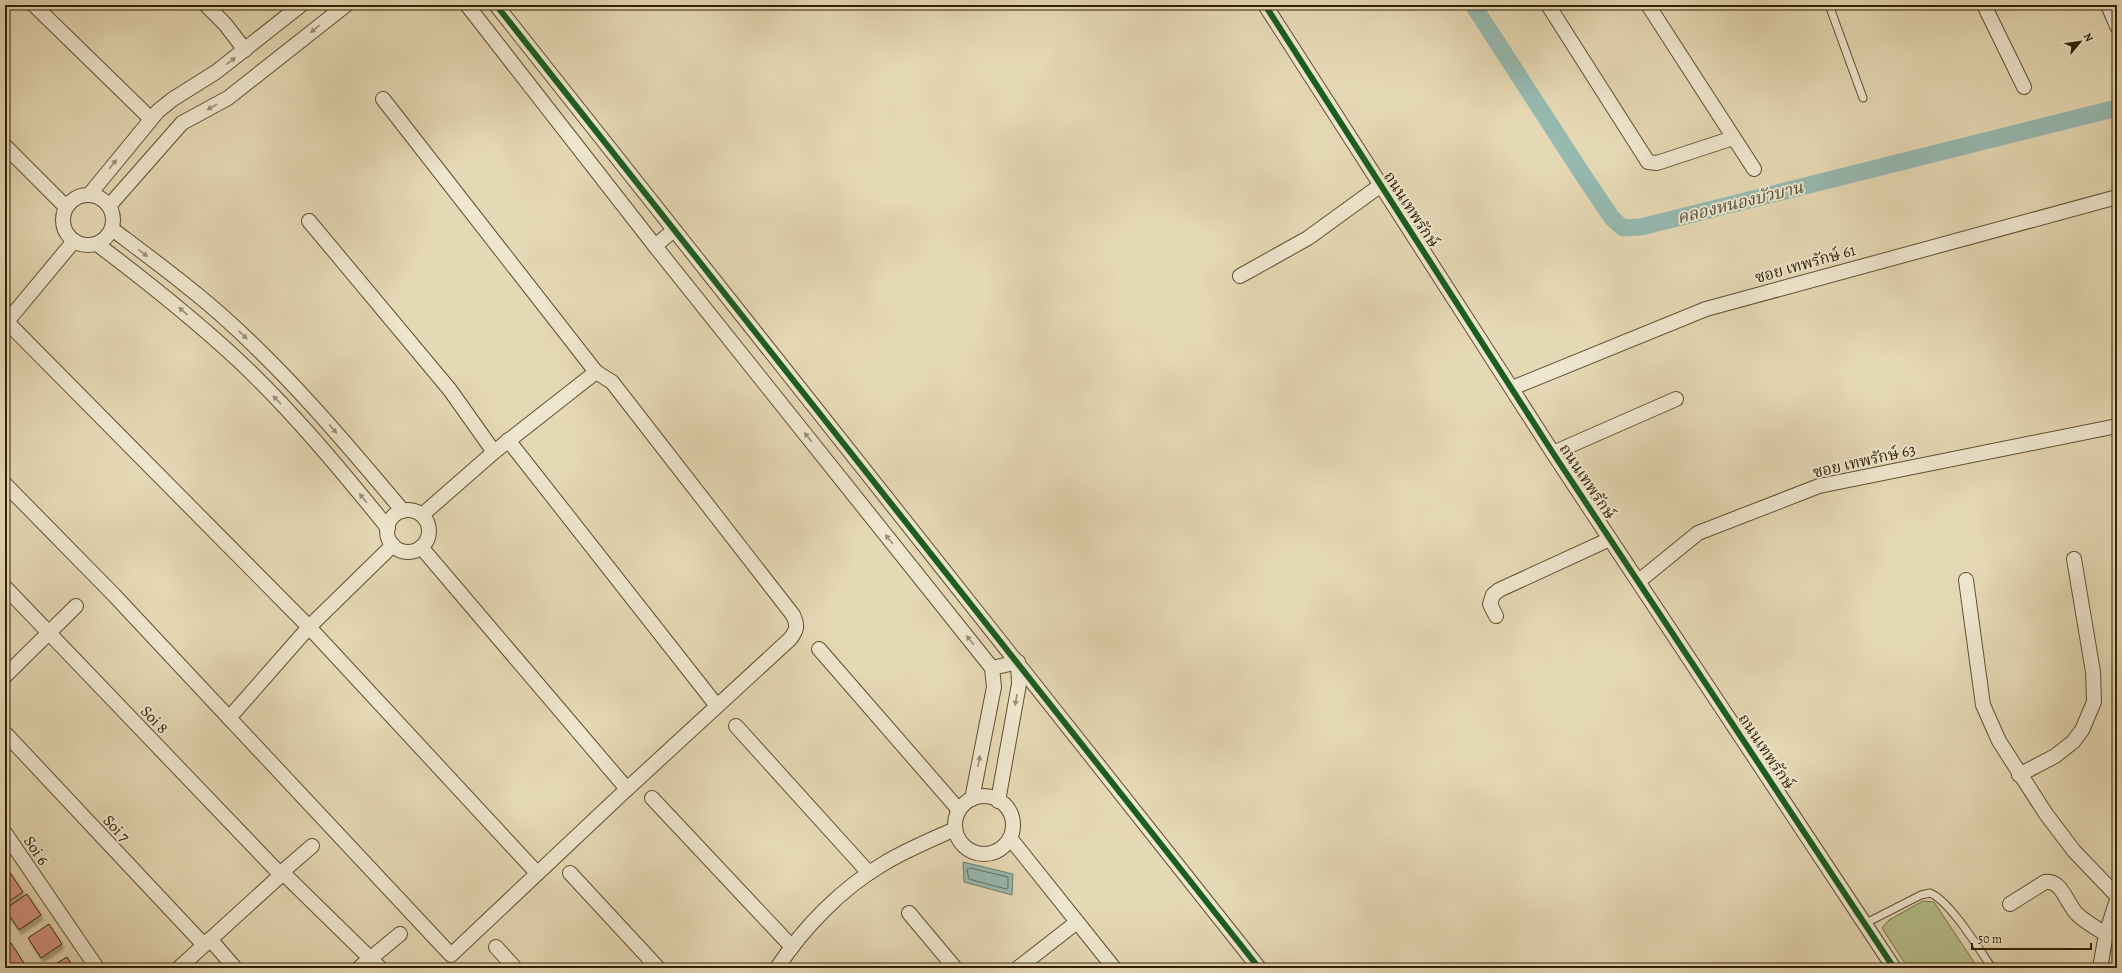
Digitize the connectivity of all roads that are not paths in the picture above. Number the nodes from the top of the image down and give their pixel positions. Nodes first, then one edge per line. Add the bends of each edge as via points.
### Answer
1 (34, 5) edge
2 (206, 5) edge
3 (301, 5) edge
4 (346, 5) edge
5 (467, 5) edge
6 (496, 5) edge
7 (1265, 5) edge
8 (1548, 5) edge
9 (1648, 5) edge
10 (1829, 5) edge
11 (1984, 5) edge
12 (2108, 5) edge
13 (2117, 26) edge
14 (517, 34) junction
15 (498, 47) junction
16 (245, 50) junction
17 (2024, 87) dead end
18 (1863, 98) dead end
19 (383, 99) dead end
20 (151, 118) junction
21 (1733, 138) junction
22 (5, 146) edge
23 (1754, 169) dead end
24 (1381, 185) junction
25 (89, 195) junction
26 (2117, 197) edge
27 (109, 206) junction
28 (66, 207) junction
29 (309, 221) dead end
30 (112, 229) junction
31 (674, 230) junction
32 (74, 241) junction
33 (97, 244) junction
34 (655, 246) junction
35 (1240, 276) dead end
36 (6, 322) edge
37 (596, 372) junction
38 (1512, 388) junction
39 (1676, 398) dead end
40 (2117, 426) edge
41 (508, 440) junction
42 (494, 452) junction
43 (1554, 453) junction
44 (5, 484) edge
45 (403, 510) junction
46 (422, 515) junction
47 (388, 528) junction
48 (1610, 539) junction
49 (393, 545) junction
50 (421, 547) junction
51 (2074, 559) dead end
52 (1966, 580) dead end
53 (1639, 581) junction
54 (5, 587) edge
55 (76, 606) dead end
56 (1496, 616) dead end
57 (309, 627) junction
58 (50, 633) junction
59 (819, 649) dead end
60 (1018, 662) junction
61 (992, 668) junction
62 (5, 676) edge
63 (717, 706) junction
64 (229, 718) junction
65 (736, 726) dead end
66 (5, 733) edge
67 (2019, 775) junction
68 (627, 789) junction
69 (652, 798) dead end
70 (972, 799) junction
71 (998, 801) junction
72 (959, 810) junction
73 (955, 829) junction
74 (5, 833) edge
75 (1010, 838) junction
76 (312, 846) dead end
77 (281, 873) junction
78 (538, 873) junction
79 (570, 873) dead end
80 (869, 873) junction
81 (2117, 896) edge
82 (2117, 900) edge
83 (2010, 904) dead end
84 (909, 913) dead end
85 (1077, 922) junction
86 (1866, 924) junction
87 (400, 934) dead end
88 (2106, 934) junction
89 (207, 942) junction
90 (496, 947) dead end
91 (792, 947) junction
92 (370, 957) junction
93 (97, 968) edge
94 (179, 968) edge
95 (235, 968) edge
96 (359, 968) edge
97 (380, 968) edge
98 (515, 968) edge
99 (658, 968) edge
100 (777, 968) edge
101 (955, 968) edge
102 (1018, 968) edge
103 (1114, 968) edge
104 (1259, 968) edge
105 (1894, 968) edge
106 (1992, 968) edge
107 (2100, 968) edge

1 - 20 street
2 - 16 street
3 - 16 street
4 -> 27 street via 228,98 182,123
5 - 15 street
6 - 14 street
7 - 24 street, ถนนเทพรักษ์
8 - 21 street via 1648,162 1657,163
9 - 21 street
10 - 18 lane
11 - 17 street
12 - 13 street
14 - 15 street
14 - 31 street
15 - 34 street
20 -> 16 street via 173,99 200,84
19 - 37 street
25 -> 20 street
21 - 23 street
22 - 28 street
24 - 35 street via 1308,238
24 - 38 street, ถนนเทพรักษ์
25 - 27 street via 100,198
25 - 28 street via 76,198
26 - 38 street, ซอย เทพรักษ์ 61 via 1706,309
27 - 30 street via 113,221
28 - 32 street via 63,214 65,229
29 - 42 street via 450,390
30 - 33 street
30 -> 45 street via 219,313 243,336 318,411
31 - 34 street
31 - 60 street
32 - 33 street via 89,245
32 - 36 street
47 -> 33 street via 331,457 240,362 163,295
61 -> 34 street
36 - 57 street
37 - 41 street
37 - 63 street via 612,382 794,615 796,632 790,640
38 - 43 street, ถนนเทพรักษ์
39 - 43 street
40 - 53 street, ซอย เทพรักษ์ 63 via 1819,486 1698,534
41 - 42 street
41 - 63 street
42 - 46 street
43 - 48 street, ถนนเทพรักษ์
44 - 64 street
45 - 46 street
45 - 47 street via 393,517
46 - 50 street via 429,531
47 - 49 street
48 - 53 street, ถนนเทพรักษ์
48 - 56 street via 1499,590 1493,595 1490,604
49 - 50 street via 410,552
49 - 57 street
50 - 68 street
51 - 67 street via 2092,672 2094,702 2082,730 2073,742 2055,756
52 - 67 street via 1983,705 1999,741
53 - 86 street, ถนนเทพรักษ์
54 - 58 street, Soi 8
55 - 58 street
57 - 64 street
57 - 78 street
58 - 62 street
58 - 77 street, Soi 8
59 - 72 street
60 - 61 street
60 -> 71 street via 1019,684
60 - 104 street
70 -> 61 street via 994,687
63 - 68 street
64 - 78 street via 451,955
65 - 80 street
66 - 89 street, Soi 7
67 - 81 street via 2074,851
68 - 78 street
69 - 91 street
70 - 71 street via 984,796
70 - 72 street
71 - 75 street via 1009,812 1012,820
72 - 73 street via 955,819
73 - 75 street via 963,846 979,854 997,851
73 - 80 street via 905,852
74 - 93 street, Soi 6
75 - 85 street
76 - 77 street
77 - 89 street
77 - 92 street, Soi 8
79 - 99 street
80 - 91 street via 826,909
82 - 88 street
83 - 88 street via 2045,882 2051,881 2058,885 2076,913 2088,924
84 - 101 street
85 - 102 street
85 - 103 street
86 - 105 street, ถนนเทพรักษ์
86 - 106 lane via 1921,895 1930,893 1941,899 1950,909
87 - 92 street
88 - 107 street
89 - 94 street
89 - 95 street, Soi 7
90 - 98 street
91 - 100 street
92 - 96 street
92 - 97 street, Soi 8

